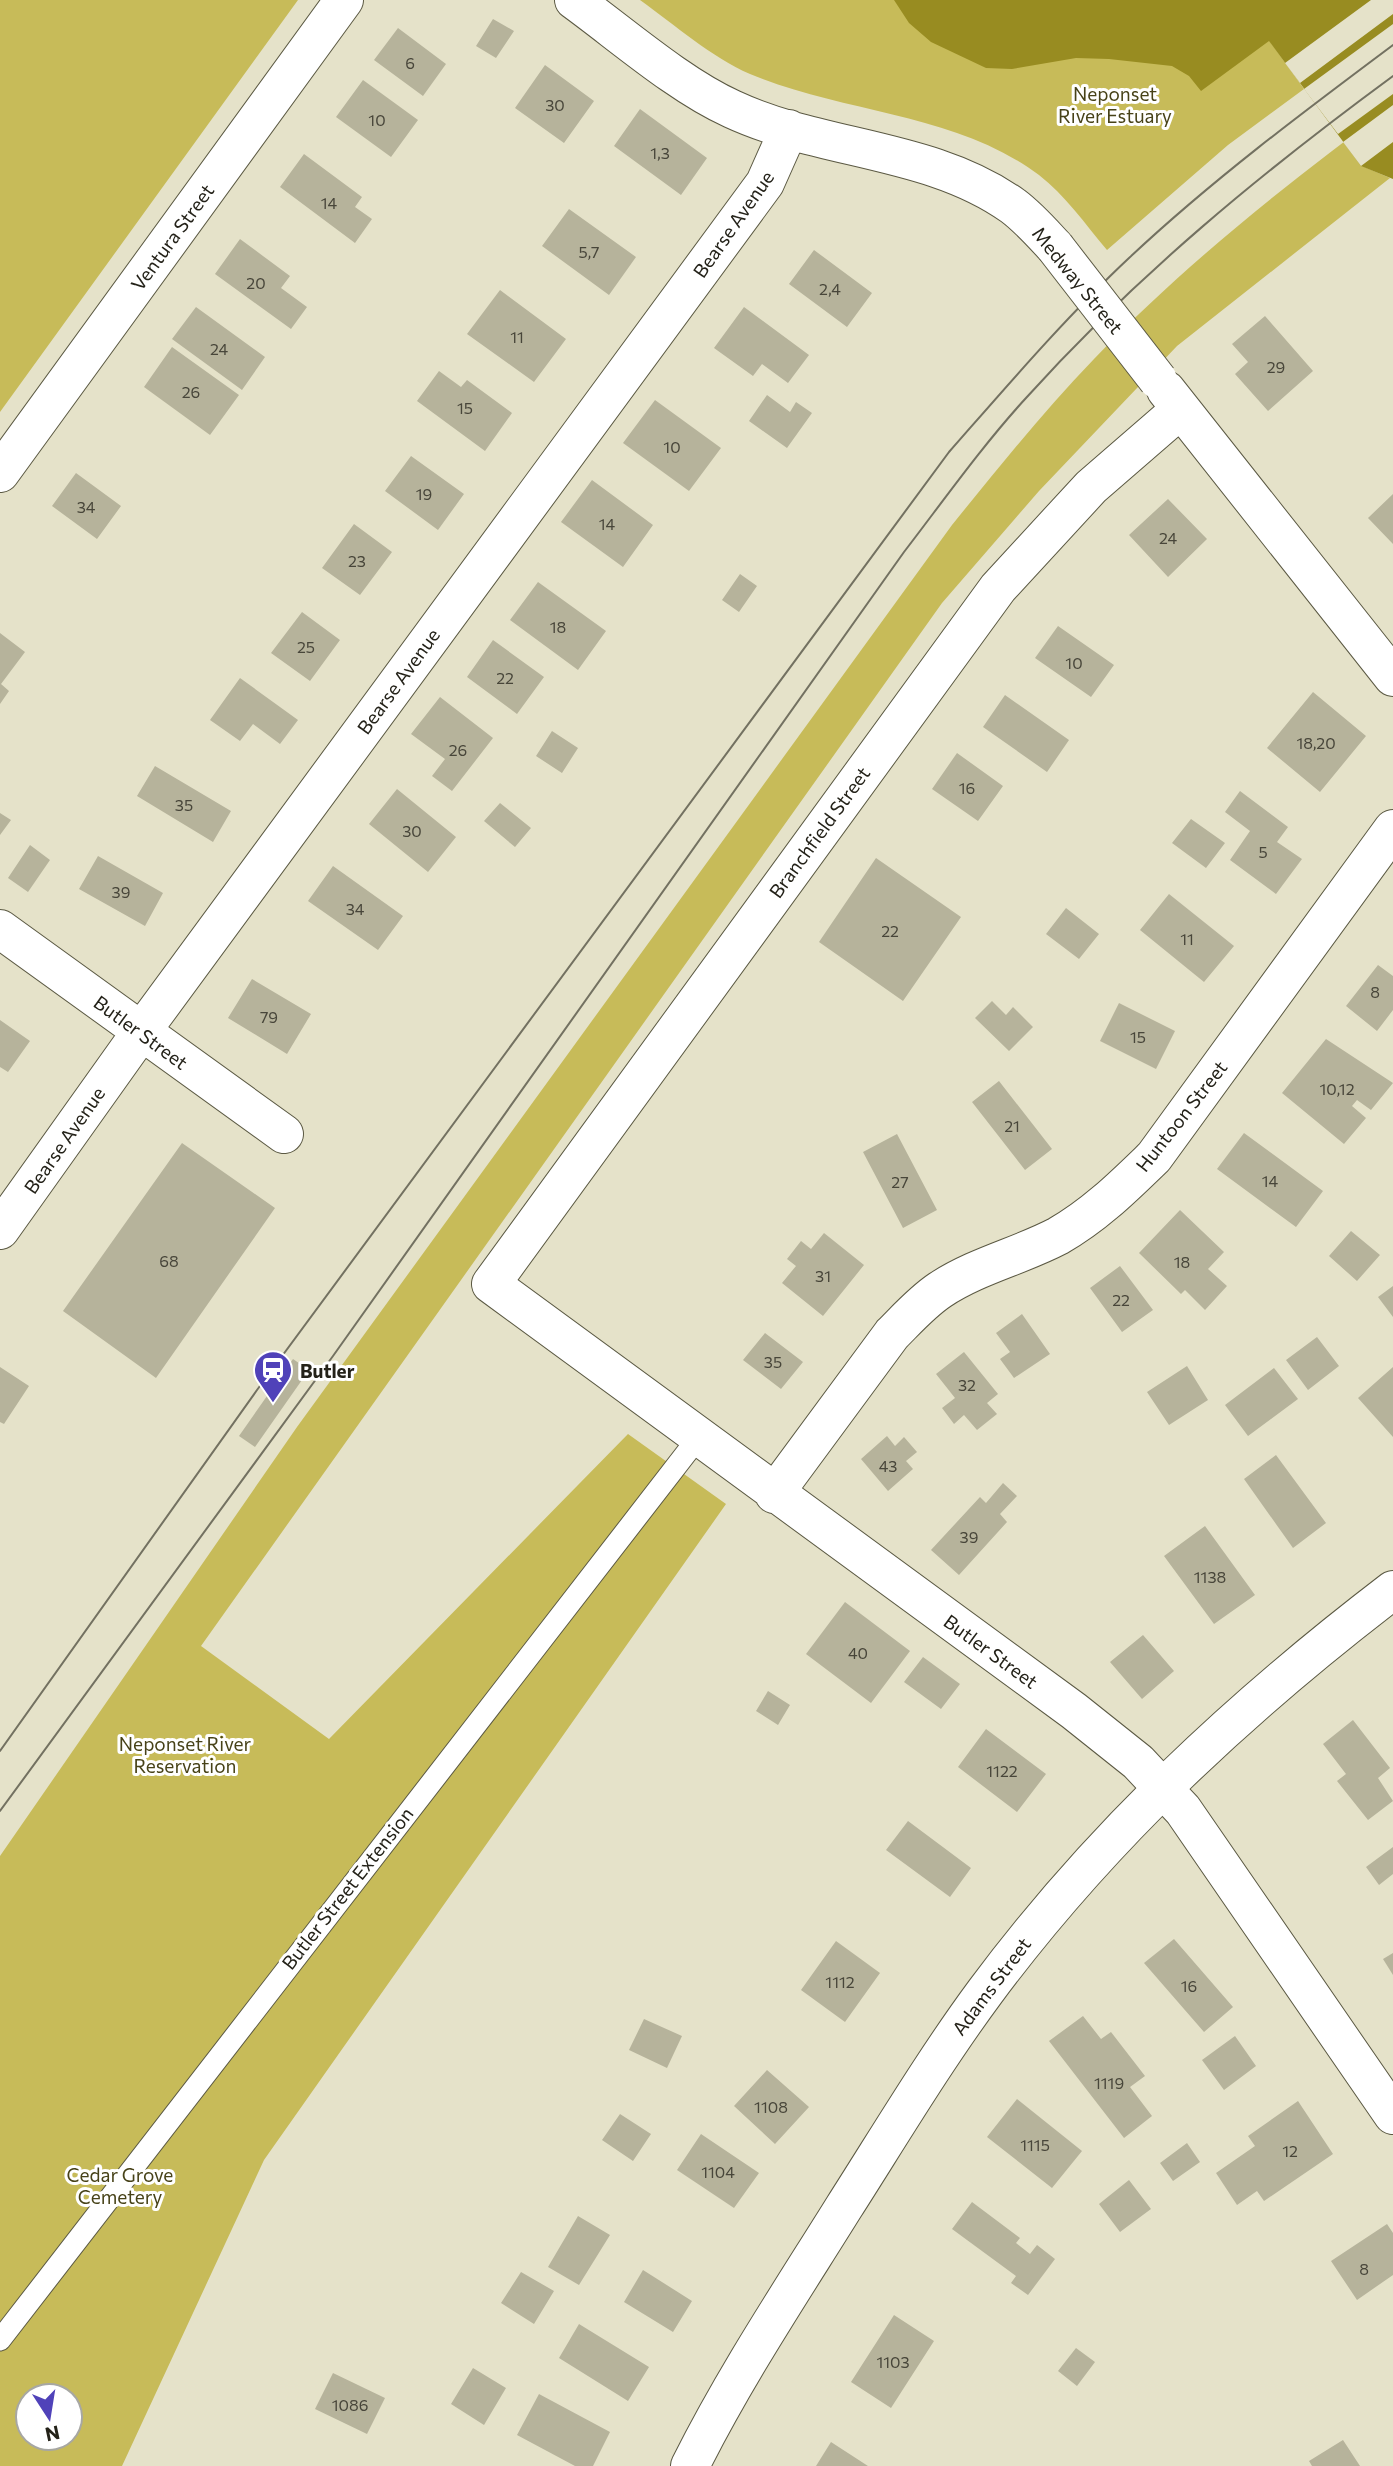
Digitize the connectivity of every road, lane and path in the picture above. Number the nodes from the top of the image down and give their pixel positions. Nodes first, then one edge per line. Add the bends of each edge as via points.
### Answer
1 (344, 0) edge
2 (574, 0) edge
3 (789, 129) junction
4 (1170, 395) junction
5 (0, 473) edge
6 (1393, 677) edge
7 (1393, 829) edge
8 (0, 929) edge
9 (141, 1032) junction
10 (284, 1134) dead end
11 (0, 1230) edge
12 (491, 1284) joint
13 (698, 1438) junction
14 (774, 1494) junction
15 (1393, 1590) edge
16 (1163, 1787) junction
17 (1393, 2115) edge
18 (0, 2340) edge
19 (690, 2466) edge

1 - 5 street, Ventura Street
2 - 3 street, Medway Street via 704,94 731,109
3 - 4 street, Medway Street, bridge via 967,179 1016,208 1055,247
3 - 9 street, Bearse Avenue via 765,183
4 - 6 street, Medway Street
4 - 12 street, Branchfield Street via 991,597
7 - 14 street, Huntoon Street via 1154,1157 1084,1220 940,1290 915,1311 892,1334
8 - 9 street, Butler Street
9 - 10 street, Butler Street
9 - 11 street, Bearse Avenue
12 - 13 street, Butler Street
13 - 14 street, Butler Street
13 - 18 lane, Butler Street Extension
14 - 16 street, Butler Street via 1109,1737
15 - 16 street, Adams Street via 1265,1692
16 - 17 street, Butler Street via 1201,1832
16 - 19 street, Adams Street via 1062,1896 954,2035 743,2370

